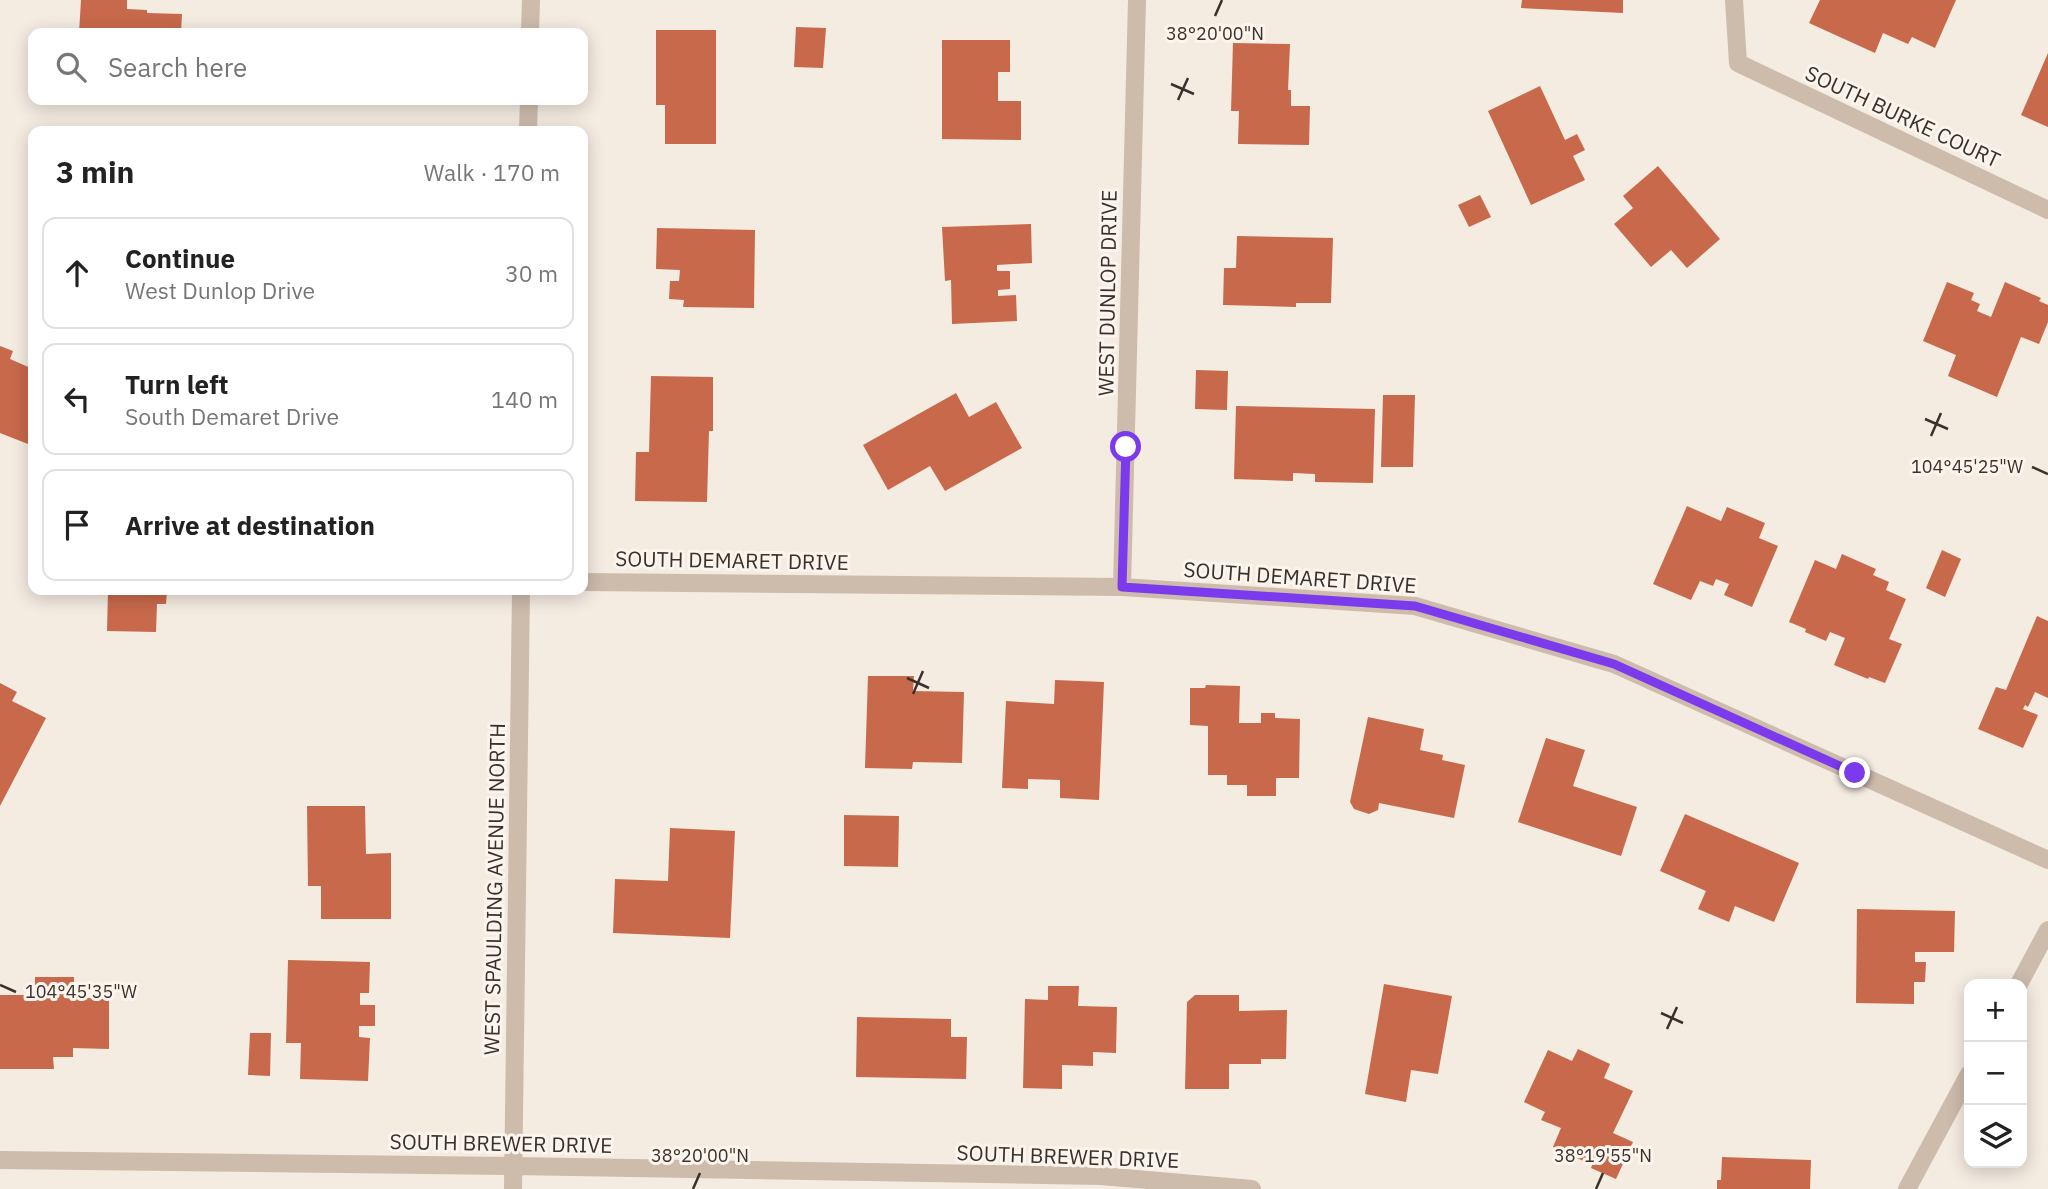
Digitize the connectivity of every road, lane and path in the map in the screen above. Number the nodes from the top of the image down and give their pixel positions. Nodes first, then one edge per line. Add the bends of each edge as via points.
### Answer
1 (531, 0) edge
2 (1137, 0) edge
3 (1734, 0) edge
4 (530, 28) edge
5 (529, 105) edge
6 (528, 126) edge
7 (2048, 210) edge
8 (588, 582) edge
9 (1122, 587) junction
10 (521, 595) edge
11 (2048, 860) edge
12 (2048, 930) edge
13 (2021, 979) edge
14 (1964, 1083) edge
15 (0, 1160) edge
16 (514, 1166) junction
17 (1102, 1182) edge
18 (513, 1189) edge
19 (1252, 1189) edge
20 (1907, 1189) edge

1 - 4 street
2 - 9 street, WEST DUNLOP DRIVE
3 - 7 street, SOUTH BURKE COURT via 1738,63
5 - 6 street
8 - 9 street, SOUTH DEMARET DRIVE
9 - 11 street, SOUTH DEMARET DRIVE via 1415,606 1614,664
10 - 16 street, WEST SPAULDING AVENUE NORTH
12 - 13 street
14 - 20 street
15 - 16 street, SOUTH BREWER DRIVE
16 - 17 street, SOUTH BREWER DRIVE
16 - 18 street, WEST SPAULDING AVENUE NORTH
17 - 19 street, SOUTH BREWER DRIVE

